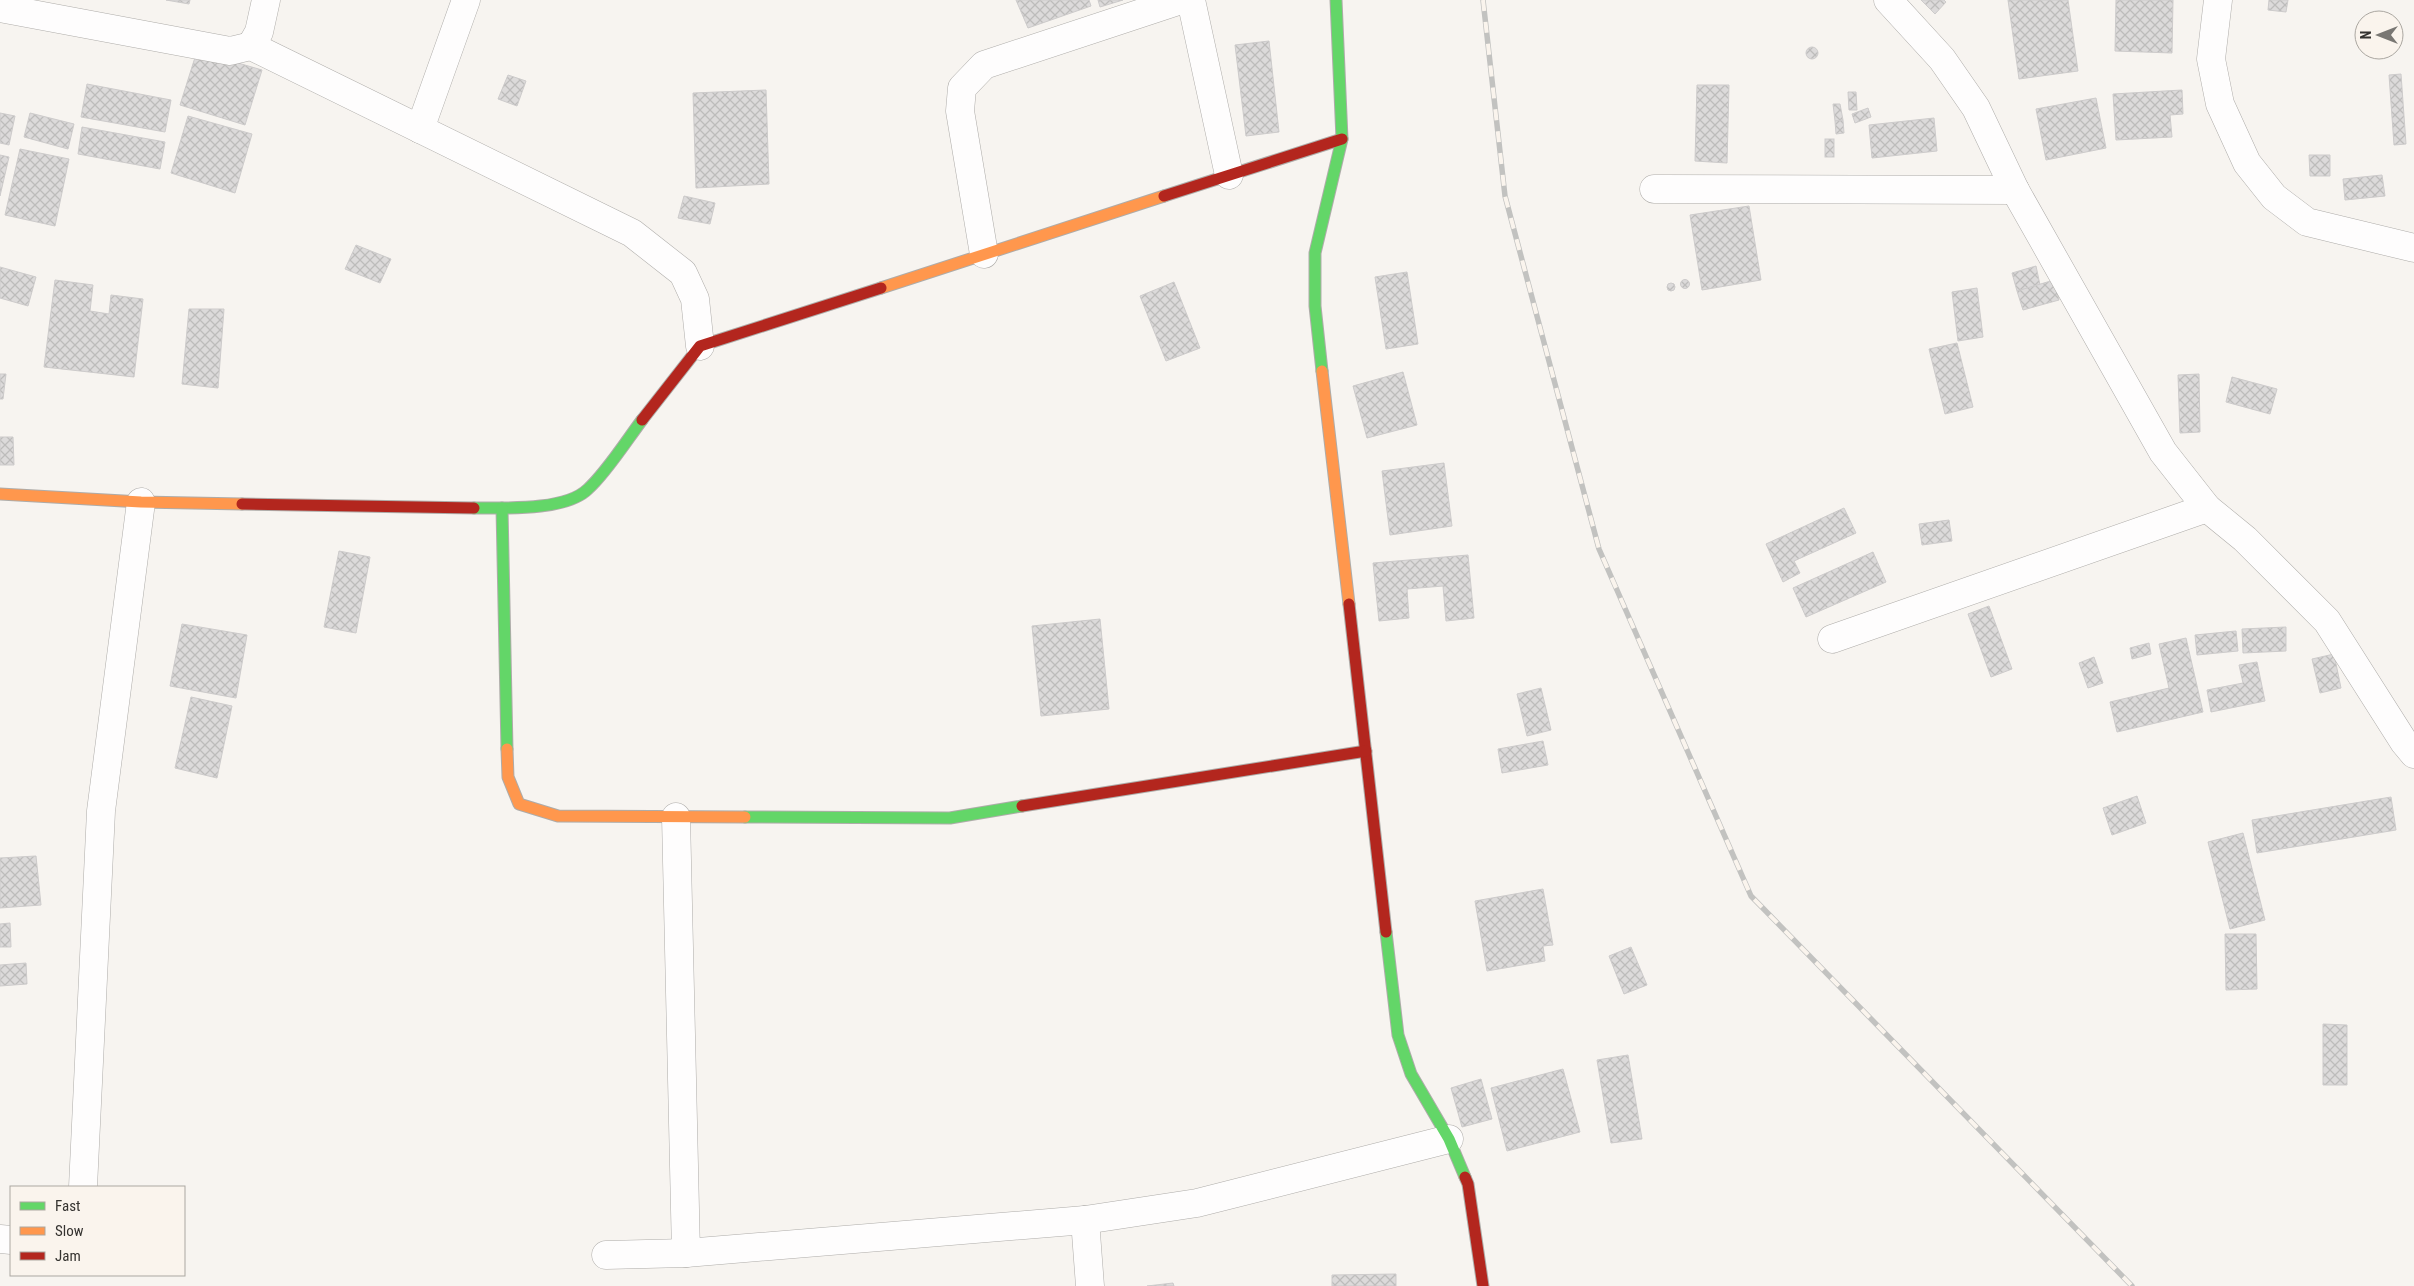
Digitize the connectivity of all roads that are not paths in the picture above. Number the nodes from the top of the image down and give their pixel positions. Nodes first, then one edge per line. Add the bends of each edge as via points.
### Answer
1 (266, 0) edge
2 (466, 0) edge
3 (1182, 0) edge
4 (1192, 0) edge
5 (1336, 0) edge
6 (1888, 0) edge
7 (2218, 0) edge
8 (0, 8) edge
9 (251, 46) junction
10 (420, 129) junction
11 (1342, 139) junction
12 (1229, 175) junction
13 (1654, 189) dead end
14 (2015, 190) junction
15 (2414, 248) edge
16 (984, 254) junction
17 (700, 346) junction
18 (0, 494) edge
19 (141, 502) junction
20 (502, 508) junction
21 (2207, 508) junction
22 (1832, 639) dead end
23 (1366, 751) junction
24 (2414, 754) edge
25 (676, 817) junction
26 (1448, 1139) junction
27 (83, 1186) edge
28 (1085, 1220) junction
29 (686, 1253) junction
30 (606, 1255) dead end
31 (1090, 1286) edge
32 (1483, 1286) edge

1 - 9 street via 259,32
2 - 10 street
3 - 16 street via 984,65 962,88 960,111
4 - 12 street
5 - 11 street
6 - 14 street via 1942,59 1976,108
7 - 15 street via 2211,59 2220,104 2247,163 2274,197 2307,222
8 - 9 street via 230,51
9 - 10 street
10 - 17 street via 632,233 683,273 695,299
11 - 12 street
11 - 23 street via 1315,253 1315,306
12 - 16 street
13 - 14 street
14 - 21 street via 2163,452
16 - 17 street
17 - 20 street via 588,490 568,502
18 - 19 street
19 - 20 street
19 - 27 street via 101,811
20 - 25 street via 508,777 519,804 558,816
21 - 22 street
21 - 24 street via 2245,539 2327,621
23 - 25 street via 950,818
23 - 26 street via 1398,1035 1411,1074
25 - 29 street
26 - 28 street via 1197,1203
26 - 32 street via 1468,1184
28 - 29 street
28 - 31 street
29 - 30 street

